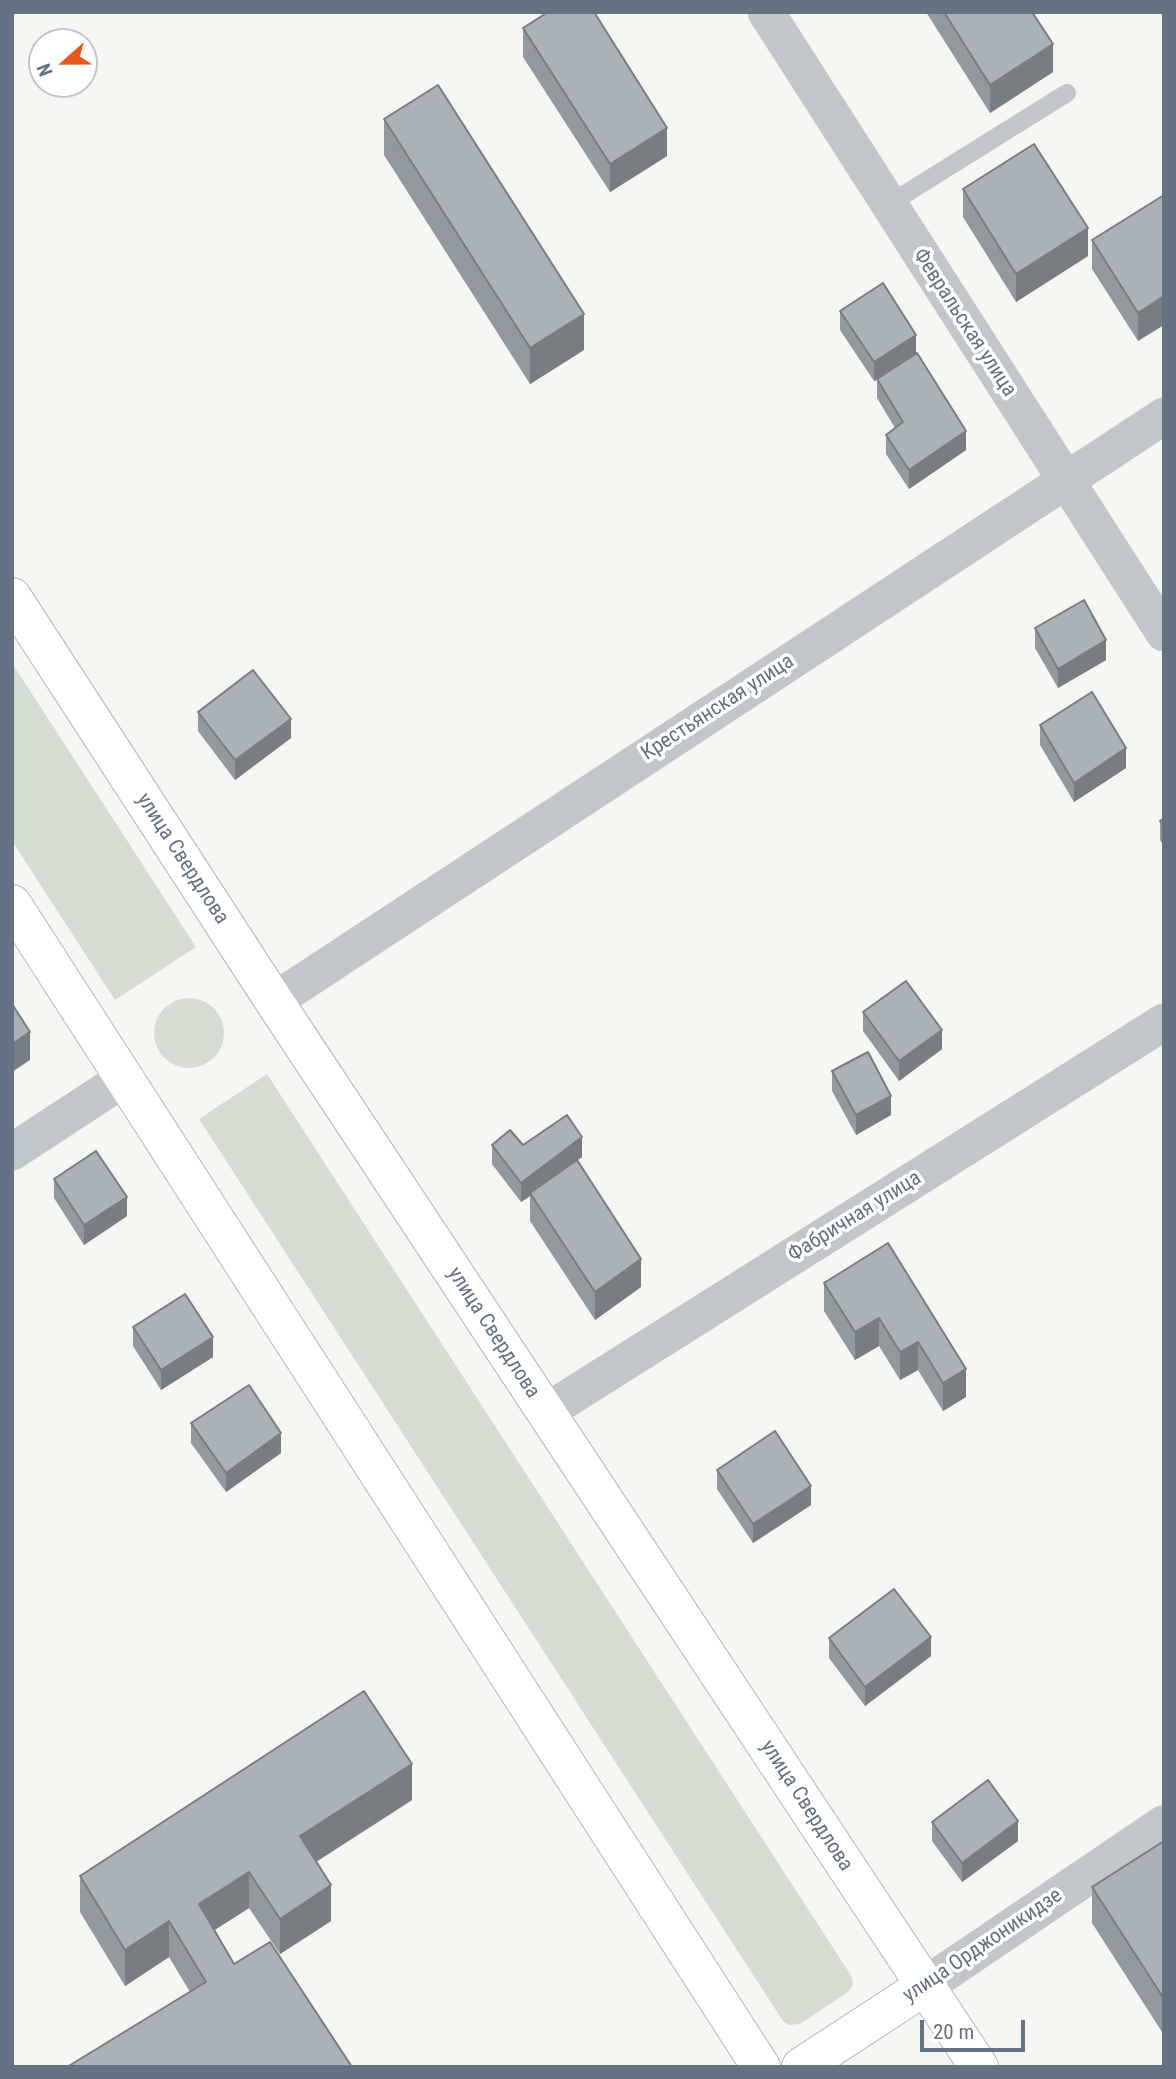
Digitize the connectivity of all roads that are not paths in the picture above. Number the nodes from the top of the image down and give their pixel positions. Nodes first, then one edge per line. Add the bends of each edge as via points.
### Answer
1 (766, 12) edge
2 (1067, 93) dead end
3 (889, 204) junction
4 (1164, 416) edge
5 (1065, 479) junction
6 (12, 597) edge
7 (1164, 633) edge
8 (12, 904) edge
9 (274, 1000) junction
10 (1164, 1022) edge
11 (125, 1078) junction
12 (12, 1152) edge
13 (546, 1412) junction
14 (1164, 1824) edge
15 (925, 1986) junction
16 (761, 2067) edge
17 (800, 2067) edge
18 (979, 2067) edge

1 - 3 street, Февральская улица
2 - 3 lane
3 - 5 street, Февральская улица
4 - 5 street, Крестьянская улица
5 - 7 street, Февральская улица
5 - 9 street, Крестьянская улица
6 - 9 main road, улица Свердлова
8 - 11 main road
9 - 13 main road, улица Свердлова
10 - 13 street, Фабричная улица
11 - 12 street
11 - 16 main road
13 - 15 main road, улица Свердлова
14 - 15 street, улица Орджоникидзе
15 - 17 main road, улица Орджоникидзе
15 - 18 main road, улица Свердлова

